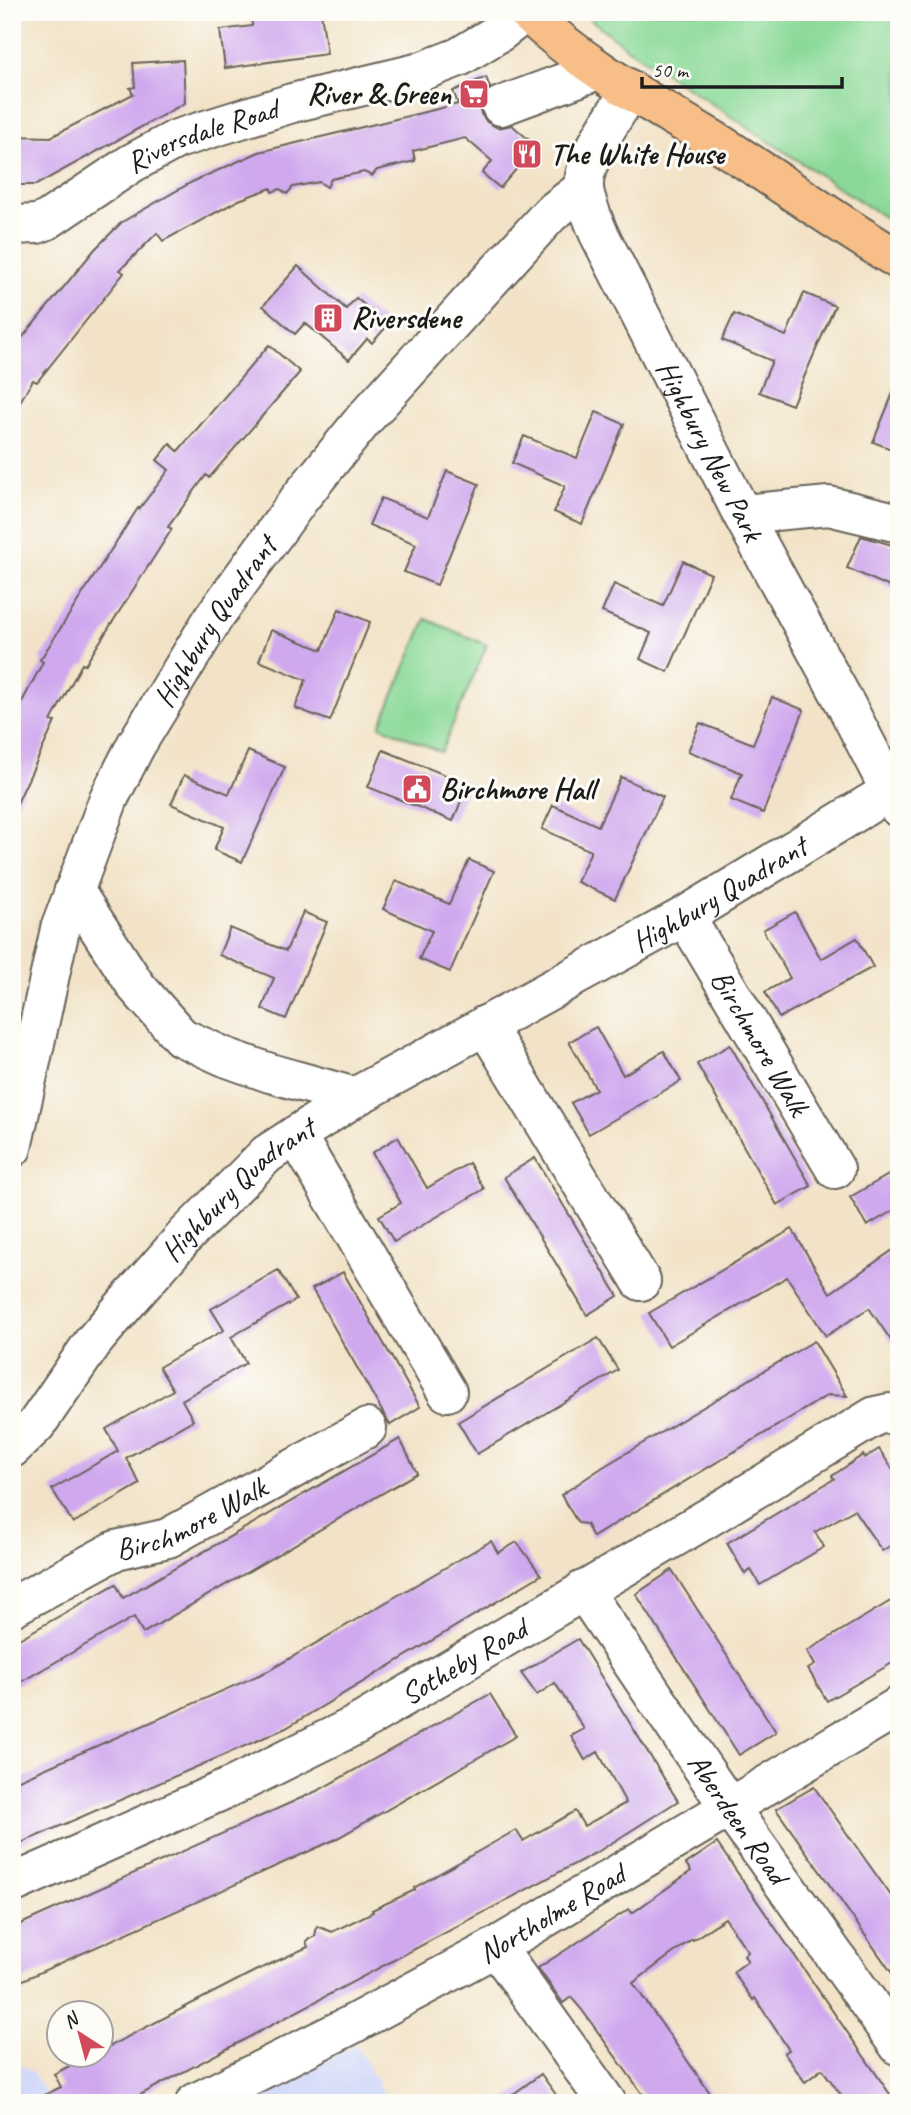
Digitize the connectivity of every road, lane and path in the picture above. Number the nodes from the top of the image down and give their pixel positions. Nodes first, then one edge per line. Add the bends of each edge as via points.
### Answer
1 (527, 12) edge
2 (598, 70) junction
3 (631, 90) junction
4 (502, 106) dead end
5 (584, 188) junction
6 (14, 231) edge
7 (899, 260) edge
8 (742, 514) junction
9 (899, 523) edge
10 (894, 800) edge
11 (75, 890) junction
12 (685, 916) junction
13 (485, 1025) junction
14 (17, 1096) edge
15 (355, 1097) junction
16 (296, 1135) junction
17 (12, 1148) edge
18 (835, 1169) dead end
19 (641, 1281) dead end
20 (447, 1392) dead end
21 (899, 1418) edge
22 (367, 1428) dead end
23 (12, 1448) edge
24 (583, 1590) junction
25 (12, 1607) edge
26 (899, 1706) edge
27 (729, 1807) junction
28 (12, 1884) edge
29 (496, 1947) junction
30 (899, 2046) edge
31 (195, 2103) edge
32 (607, 2103) edge

1 - 2 main road
1 - 6 street, Riversdale Road via 458,57 455,73 431,81 417,73 292,103 177,139 132,163 56,215
2 - 3 main road
2 - 4 street
3 - 5 street via 603,134
3 - 7 main road
5 - 8 street, Highbury New Park via 598,232
5 - 11 street, Highbury Quadrant via 551,214 373,408 277,529 214,617 136,746 109,798
8 - 9 street via 829,506
8 - 10 street, Highbury New Park
10 - 12 street, Highbury Quadrant
11 - 14 street, Highbury Quadrant via 60,929
11 - 15 street via 136,986 181,1037 270,1073
12 - 13 street, Highbury Quadrant
12 - 18 street, Birchmore Walk
13 - 15 street, Highbury Quadrant
13 - 19 street
14 - 17 street, Highbury Quadrant
15 - 16 street, Highbury Quadrant
16 - 20 street
16 - 23 street, Highbury Quadrant via 267,1154 186,1235 93,1342 36,1425
21 - 24 street, Sotheby Road via 889,1413 874,1416
22 - 25 street, Birchmore Walk via 168,1538 116,1550
24 - 27 street, Aberdeen Road
24 - 28 street, Sotheby Road via 356,1726
26 - 27 street, Northolme Road
27 - 29 street, Northolme Road
27 - 30 street, Aberdeen Road
29 - 31 street, Northolme Road
29 - 32 street

